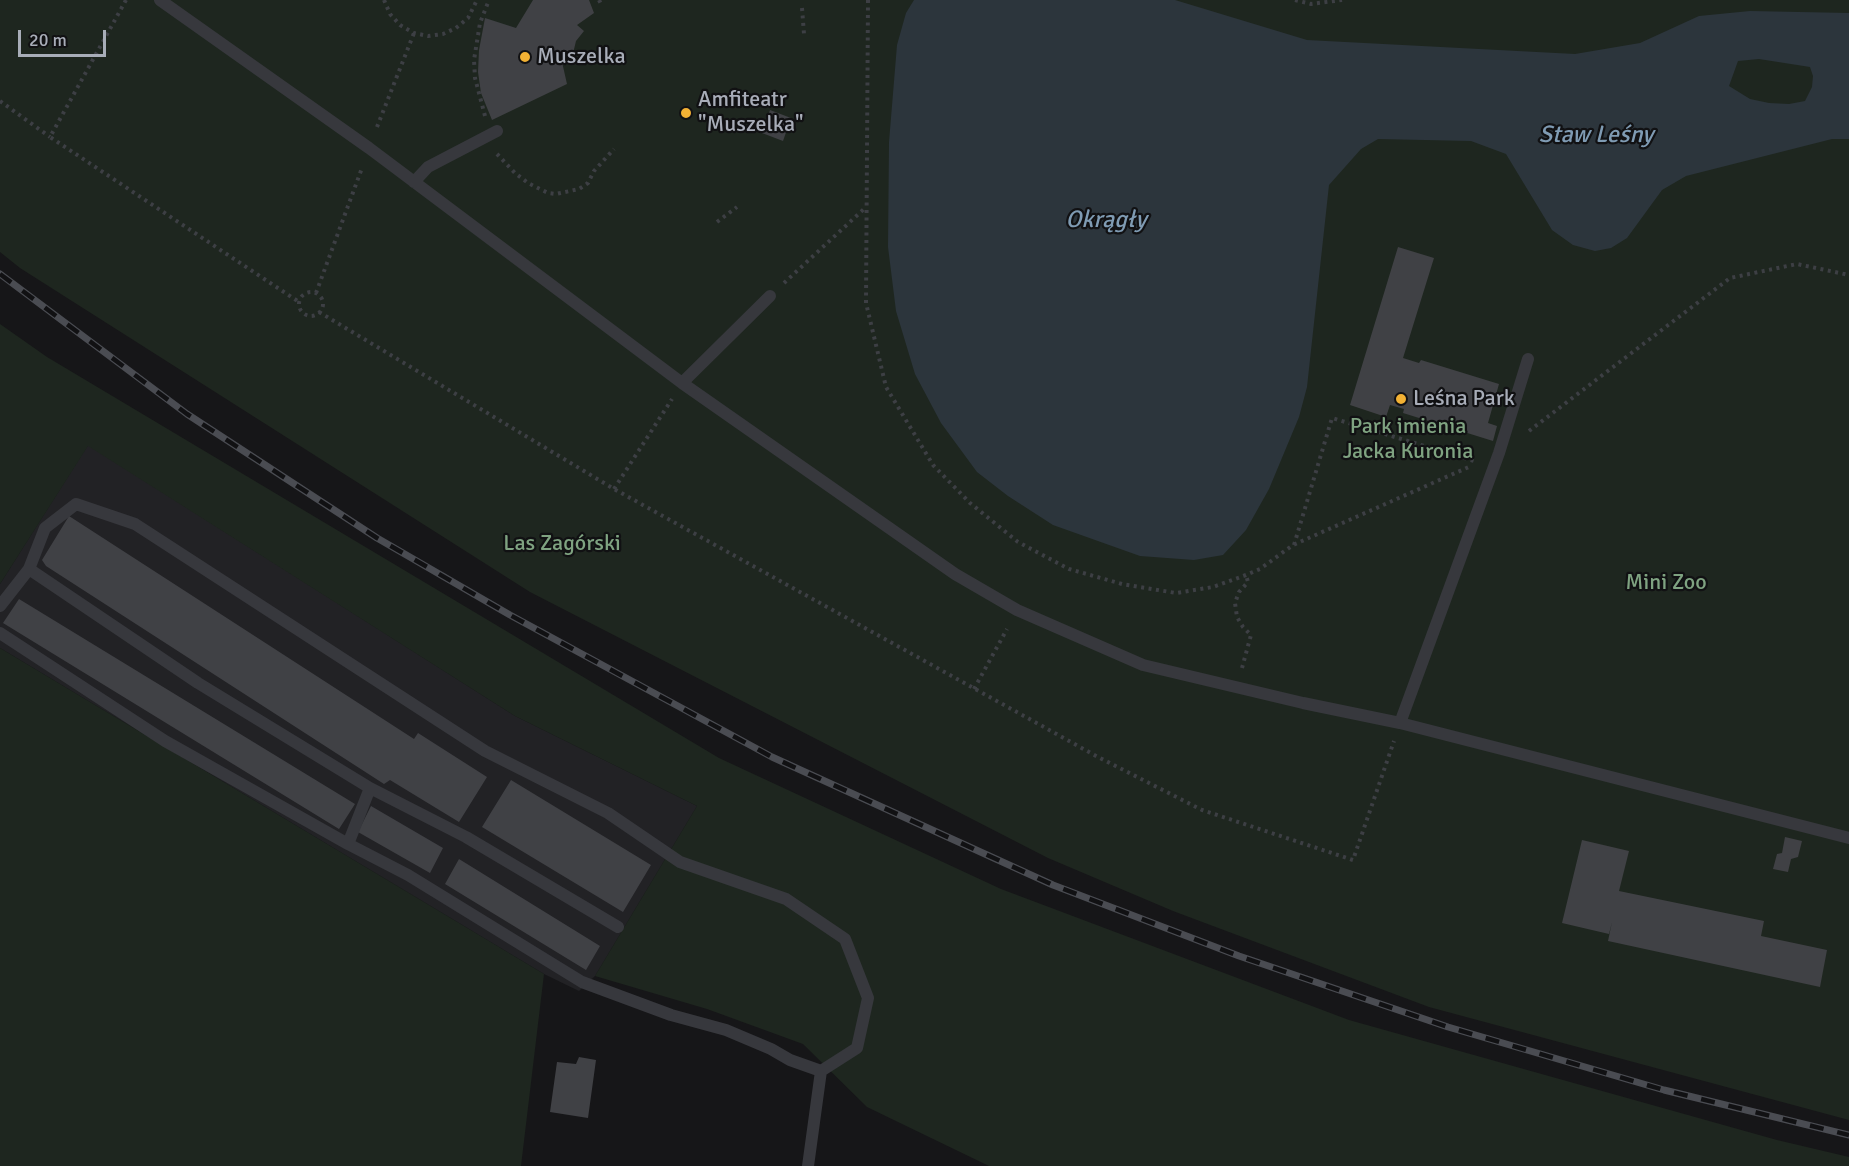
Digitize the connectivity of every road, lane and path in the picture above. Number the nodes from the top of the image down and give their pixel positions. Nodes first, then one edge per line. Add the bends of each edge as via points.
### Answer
1 (126, 0) edge
2 (160, 0) edge
3 (384, 0) edge
4 (477, 0) edge
5 (600, 0) edge
6 (868, 0) edge
7 (1294, 0) edge
8 (1342, 0) edge
9 (1312, 2) edge
10 (476, 6) junction
11 (602, 6) dead end
12 (802, 8) dead end
13 (485, 10) dead end
14 (414, 33) junction
15 (804, 34) dead end
16 (0, 100) edge
17 (496, 131) dead end
18 (50, 137) junction
19 (369, 148) junction
20 (414, 182) junction
21 (736, 207) dead end
22 (865, 208) junction
23 (717, 222) dead end
24 (1849, 275) edge
25 (316, 293) junction
26 (770, 296) joint
27 (299, 302) junction
28 (320, 312) junction
29 (1528, 358) dead end
30 (682, 383) junction
31 (1499, 453) junction
32 (614, 489) junction
33 (1293, 545) junction
34 (29, 569) junction
35 (1246, 575) junction
36 (6, 588) edge
37 (0, 606) edge
38 (1017, 610) junction
39 (0, 633) edge
40 (1238, 687) junction
41 (974, 689) junction
42 (1400, 723) junction
43 (370, 789) junction
44 (1849, 838) edge
45 (348, 844) junction
46 (618, 927) dead end
47 (821, 1071) junction
48 (808, 1166) edge

1 - 18 path
2 - 19 lane
3 - 14 path via 400,25
4 - 10 path
5 - 11 path
6 - 22 path
7 - 9 path
8 - 9 path
10 - 13 path
10 - 14 path via 450,32 428,36
12 - 15 path
14 - 19 path
16 - 18 path
17 - 20 lane via 428,167
18 - 27 path
19 - 20 lane
19 - 25 path
20 - 30 lane
21 - 23 path
22 - 26 path
22 - 35 path via 866,303 886,387 933,465 970,503 1018,542 1069,569 1122,584 1176,593
24 - 31 path via 1797,264 1730,278
25 - 27 path via 307,293
25 - 28 path via 322,301
26 - 30 lane
27 - 28 path via 306,314
28 - 32 path
29 - 31 lane
30 - 32 path
30 - 38 lane via 955,574
31 - 42 lane
32 - 41 path
33 - 33 path via 1320,534 1479,463 1332,418
33 - 35 path
34 - 36 lane
34 - 43 lane via 198,683
34 - 47 lane via 45,528 76,504 135,524 485,751 608,813 681,862 786,899 845,939 868,998 857,1048
35 - 40 path via 1248,582 1235,603 1237,617 1251,634
36 - 37 lane
38 - 40 lane via 1143,665
38 - 41 path
39 - 45 lane via 165,741
40 - 42 lane
41 - 42 path via 1202,810 1353,860
42 - 44 lane
43 - 45 lane
43 - 46 lane via 466,837
45 - 47 lane via 408,875 582,982 671,1015 726,1030
47 - 48 lane

